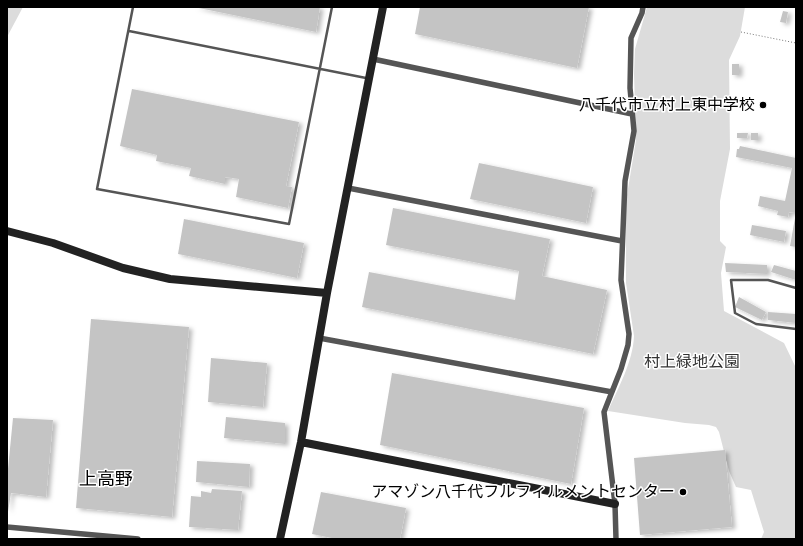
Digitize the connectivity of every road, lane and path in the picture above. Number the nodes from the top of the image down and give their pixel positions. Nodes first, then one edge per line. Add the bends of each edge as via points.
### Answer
1 (133, 7) edge
2 (332, 7) edge
3 (383, 7) edge
4 (643, 7) edge
5 (129, 31) junction
6 (741, 32) dead end
7 (796, 43) edge
8 (373, 59) junction
9 (320, 69) junction
10 (369, 79) junction
11 (632, 114) junction
12 (348, 188) junction
13 (7, 231) edge
14 (622, 241) junction
15 (796, 288) edge
16 (327, 293) junction
17 (796, 329) edge
18 (319, 338) junction
19 (612, 392) junction
20 (301, 442) junction
21 (615, 504) junction
22 (7, 528) edge
23 (138, 539) edge
24 (280, 539) edge
25 (616, 539) edge

1 - 5 lane
2 - 9 lane
3 - 8 street
4 - 11 street via 631,38
5 - 9 lane
5 - 9 lane via 97,188 289,224
6 - 7 path
8 - 10 street
8 - 11 street
9 - 10 lane
10 - 12 street
11 - 14 street via 634,131 625,181
12 - 14 street
12 - 16 street
13 - 16 street via 53,243 123,268 170,278
14 - 19 street via 621,280 629,334 621,369
15 - 17 lane via 768,280 731,280 735,313 756,324
16 - 18 street
18 - 19 street
18 - 20 street
19 - 21 street via 604,412
20 - 21 street
20 - 24 street
21 - 25 street
22 - 23 street

